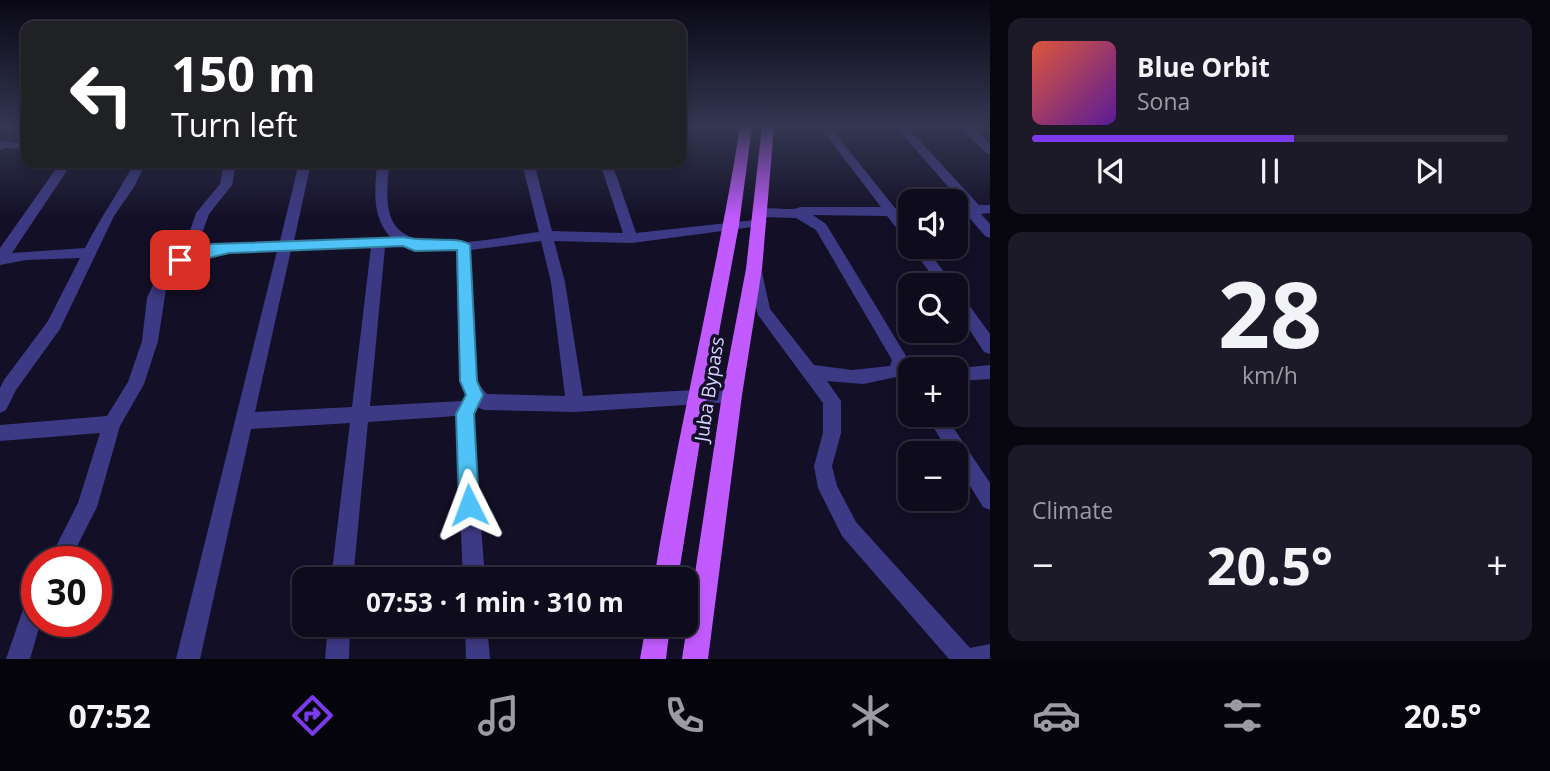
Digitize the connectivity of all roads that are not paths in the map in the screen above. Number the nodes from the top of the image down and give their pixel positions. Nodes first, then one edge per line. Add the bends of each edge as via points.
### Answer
1 (742, 158) edge
2 (765, 158) edge
3 (849, 158) edge
4 (928, 158) edge
5 (63, 168) edge
6 (137, 168) edge
7 (229, 168) edge
8 (304, 168) edge
9 (383, 168) edge
10 (529, 168) edge
11 (608, 168) edge
12 (973, 210) edge
13 (794, 211) junction
14 (892, 213) junction
15 (898, 213) edge
16 (760, 217) junction
17 (898, 221) edge
18 (732, 225) junction
19 (990, 233) edge
20 (546, 236) junction
21 (631, 238) junction
22 (404, 242) junction
23 (379, 243) junction
24 (463, 245) junction
25 (287, 247) junction
26 (90, 253) junction
27 (183, 257) junction
28 (0, 259) edge
29 (927, 259) edge
30 (754, 269) junction
31 (938, 273) edge
32 (968, 315) edge
33 (990, 347) edge
34 (898, 357) edge
35 (898, 366) edge
36 (809, 371) junction
37 (990, 372) edge
38 (968, 373) edge
39 (732, 395) junction
40 (697, 397) junction
41 (471, 402) junction
42 (575, 404) junction
43 (0, 405) edge
44 (361, 414) junction
45 (244, 421) junction
46 (112, 424) junction
47 (943, 427) edge
48 (0, 433) edge
49 (990, 500) edge
50 (66, 546) edge
51 (343, 567) edge
52 (473, 567) edge
53 (668, 567) edge
54 (25, 637) edge
55 (338, 637) edge
56 (477, 637) edge
57 (656, 637) edge
58 (990, 656) edge
59 (18, 659) edge
60 (188, 659) edge
61 (337, 659) edge
62 (478, 659) edge
63 (653, 659) edge
64 (695, 659) edge
65 (964, 659) edge
66 (971, 659) edge

1 - 18 main road, Juba Bypass
2 - 16 main road, Juba Bypass
3 - 14 street
4 - 12 street
5 - 28 street
6 - 26 street
7 - 27 street via 226,185 203,213 192,246
8 - 25 street
9 - 22 street via 381,215
10 - 20 street
11 - 21 street
12 - 19 street
13 - 14 street
13 - 16 street
13 - 34 street via 821,228
14 - 15 street
14 - 17 street
16 - 18 street
16 - 30 main road, Juba Bypass
18 - 21 street
18 - 40 main road, Juba Bypass
20 - 21 street
20 - 24 street
20 - 42 street via 558,282
22 - 23 street
22 - 24 street
23 - 25 street
23 - 44 street
24 - 41 street
25 - 27 street via 212,249
25 - 45 street
26 - 28 street
26 - 43 street via 54,325
27 - 46 street via 159,287 144,361
29 - 31 street
30 - 36 street via 763,311
30 - 39 main road, Juba Bypass
32 - 33 street
35 - 36 street via 896,371 880,377 846,378
36 - 65 street via 832,401 832,433 824,466 828,488 849,529
37 - 38 street
39 - 40 street
39 - 64 main road, Juba Bypass
40 - 42 street
40 - 53 main road, Juba Bypass
41 - 42 street
41 - 44 street
41 - 52 street via 465,430
44 - 45 street
44 - 51 street
45 - 60 street
46 - 48 street
46 - 50 street via 87,507
47 - 49 street
54 - 59 street
55 - 61 street
56 - 62 street
57 - 63 main road
58 - 66 street

